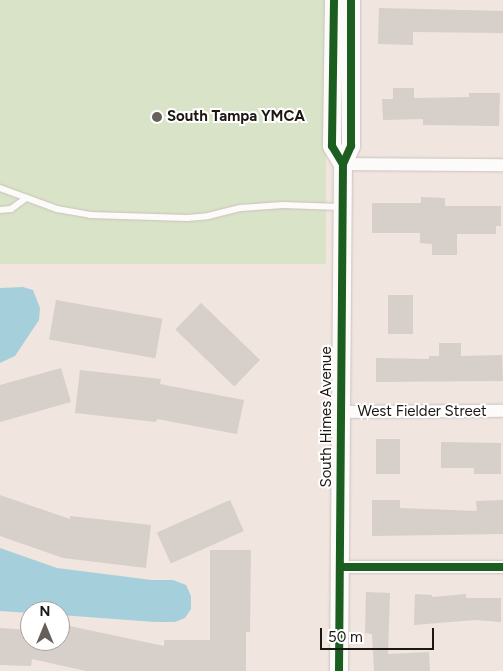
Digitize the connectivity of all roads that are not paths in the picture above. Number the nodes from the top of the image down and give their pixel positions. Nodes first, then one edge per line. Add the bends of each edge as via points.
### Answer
1 (334, 0) edge
2 (351, 0) edge
3 (342, 164) junction
4 (503, 165) edge
5 (0, 188) edge
6 (26, 198) junction
7 (342, 207) junction
8 (0, 210) edge
9 (503, 411) edge
10 (341, 412) junction
11 (340, 567) junction
12 (503, 567) edge
13 (339, 671) edge

1 - 3 street, South Himes Avenue via 332,146
2 - 3 street, South Himes Avenue via 351,146
3 - 4 street
3 - 7 street, South Himes Avenue
5 - 6 lane
6 - 7 lane via 90,215 187,218 242,208 283,205
6 - 8 lane via 11,208
7 - 10 street, South Himes Avenue
9 - 10 street, West Fielder Street
10 - 11 street, South Himes Avenue
11 - 12 street
11 - 13 street, South Himes Avenue

